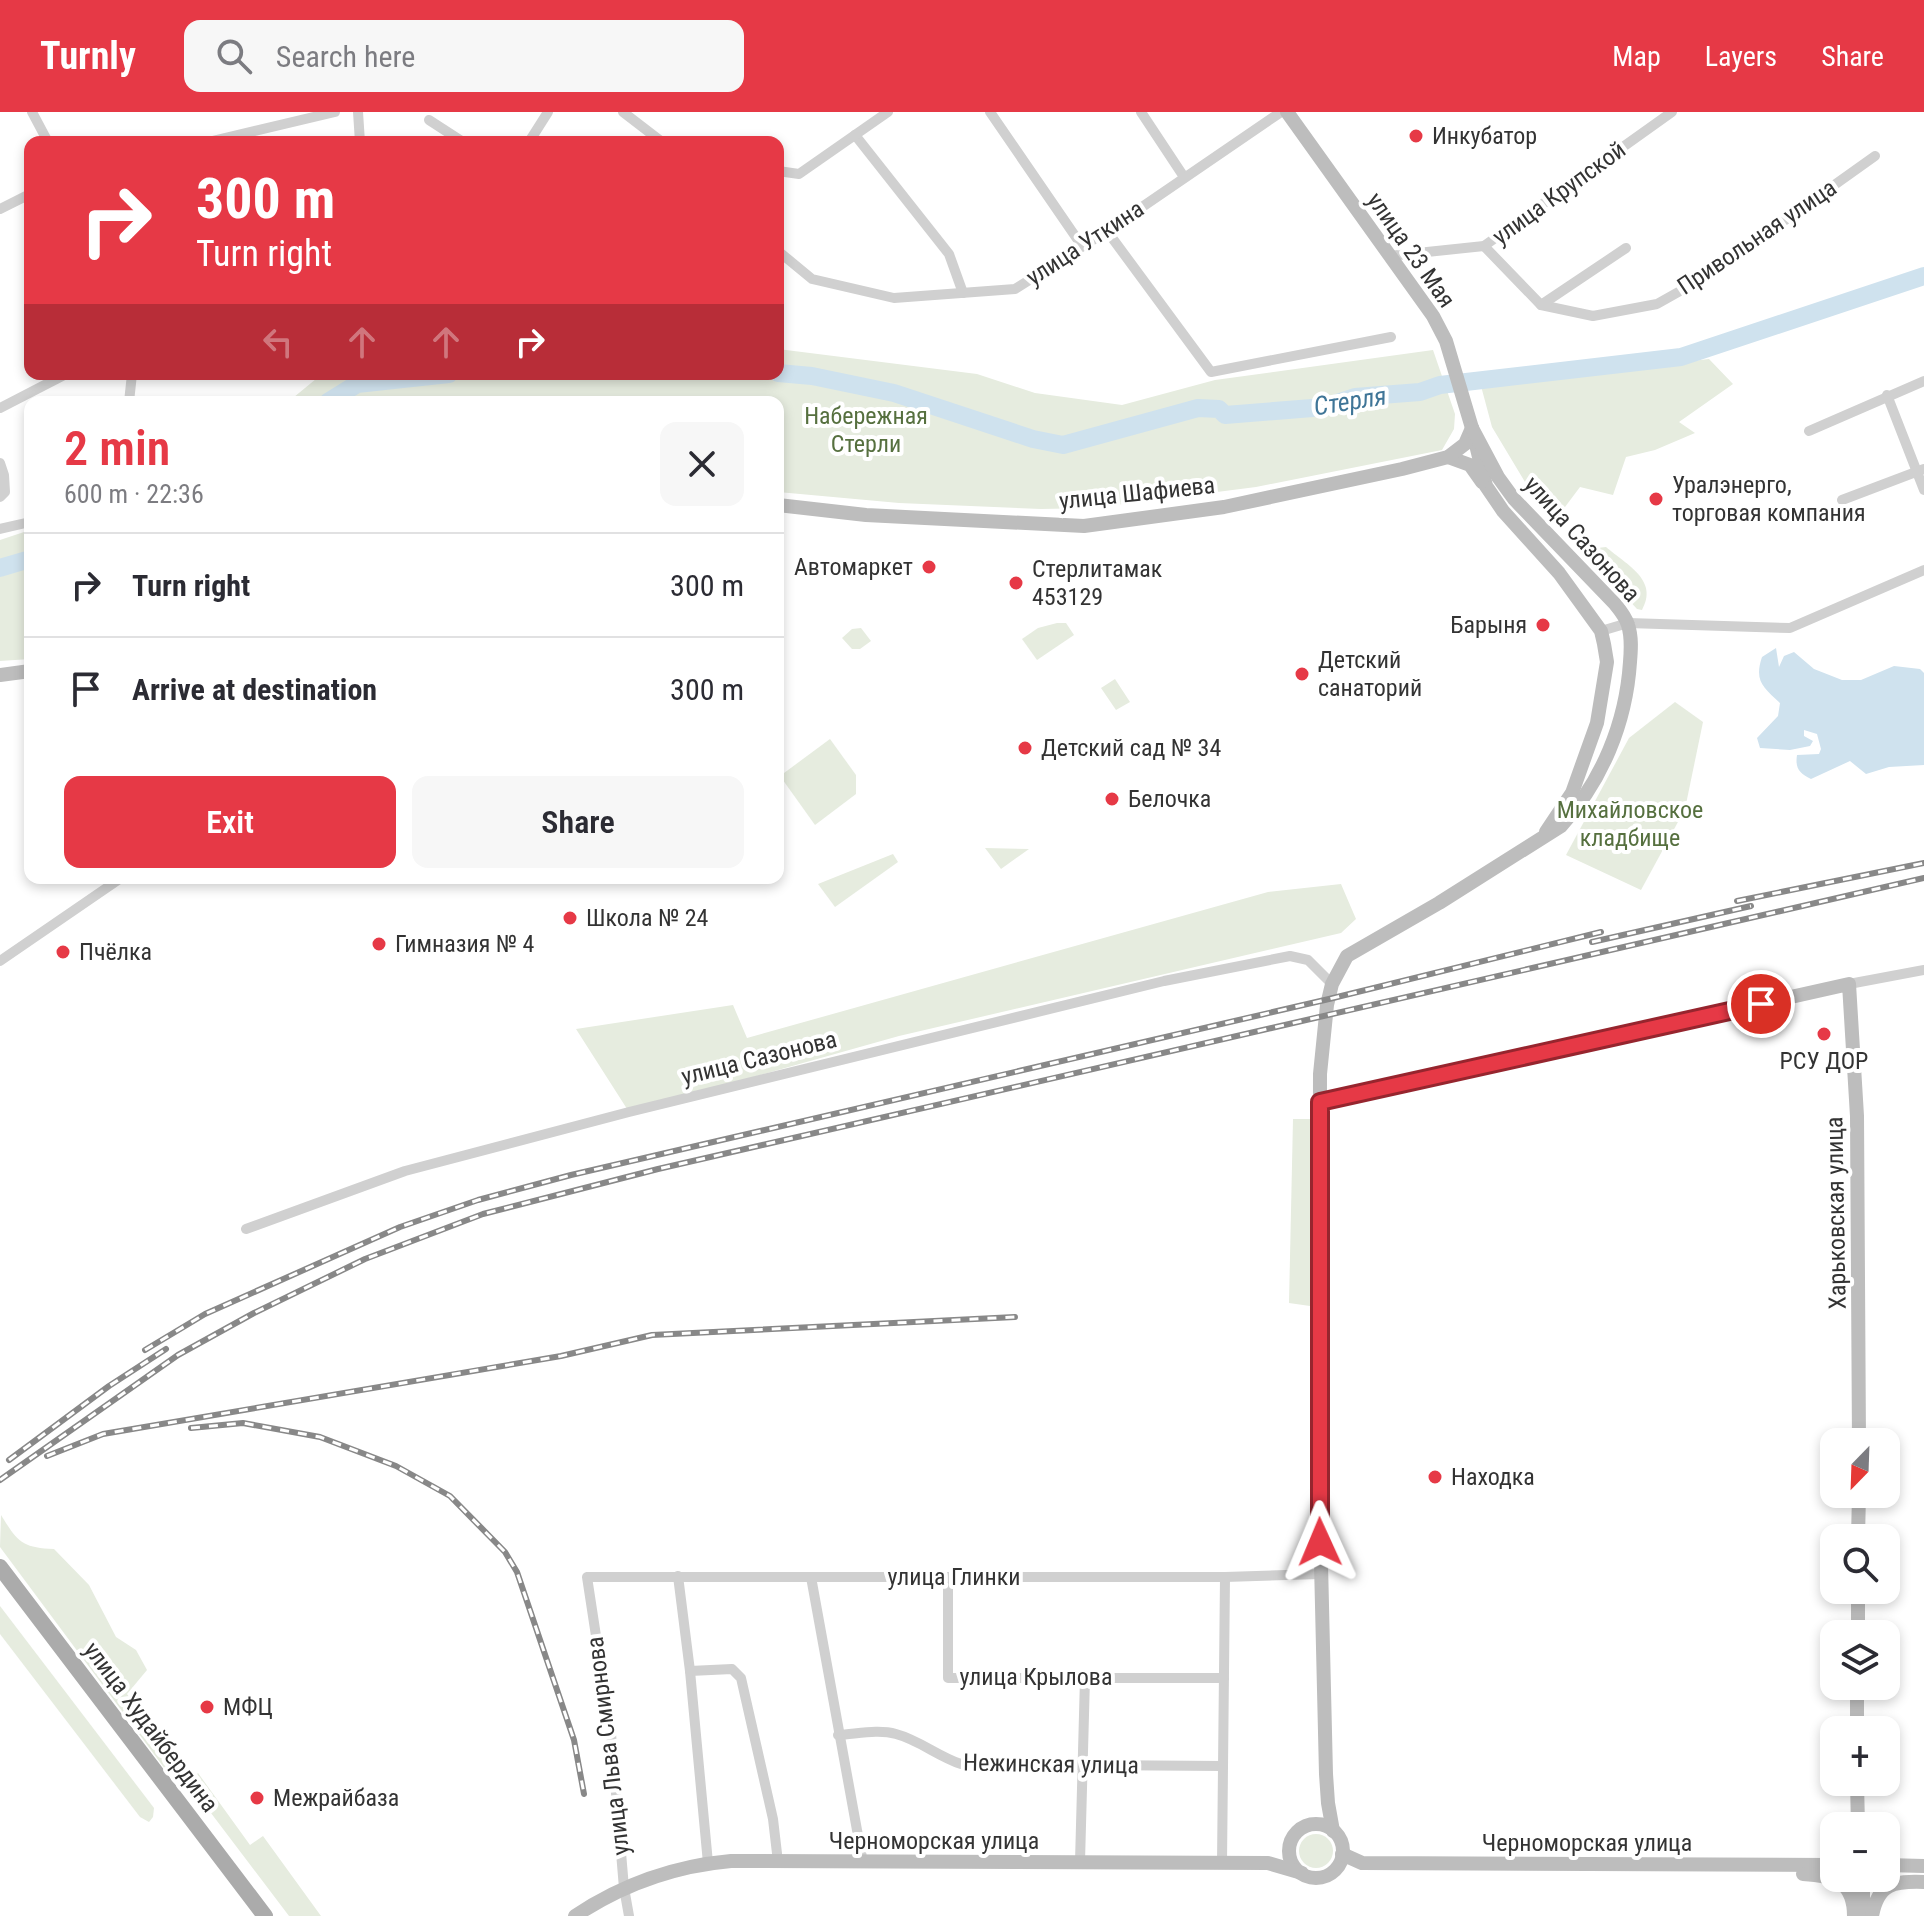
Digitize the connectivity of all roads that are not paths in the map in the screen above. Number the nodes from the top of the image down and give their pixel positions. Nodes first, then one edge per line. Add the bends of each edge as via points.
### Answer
1 (32, 112) edge
2 (335, 112) edge
3 (358, 112) edge
4 (548, 112) edge
5 (623, 112) edge
6 (888, 112) edge
7 (990, 112) edge
8 (1141, 112) edge
9 (1284, 112) edge
10 (1672, 112) edge
11 (429, 120) dead end
12 (855, 135) junction
13 (45, 136) edge
14 (233, 136) edge
15 (360, 136) edge
16 (454, 136) edge
17 (533, 136) edge
18 (654, 136) edge
19 (1875, 156) dead end
20 (784, 172) edge
21 (1184, 177) junction
22 (24, 197) edge
23 (0, 209) edge
24 (1107, 231) junction
25 (1082, 246) junction
26 (1484, 246) junction
27 (1626, 248) dead end
28 (784, 256) edge
29 (1389, 256) junction
30 (963, 293) junction
31 (1541, 305) junction
32 (1391, 337) dead end
33 (54, 380) edge
34 (1924, 381) edge
35 (1887, 395) junction
36 (0, 408) edge
37 (1472, 428) junction
38 (1809, 431) dead end
39 (1448, 457) junction
40 (0, 463) edge
41 (1921, 471) edge
42 (1486, 486) junction
43 (1924, 490) edge
44 (0, 497) edge
45 (1514, 499) junction
46 (1842, 500) dead end
47 (784, 506) edge
48 (1503, 511) junction
49 (24, 523) edge
50 (0, 529) edge
51 (1924, 570) edge
52 (1628, 623) junction
53 (1601, 631) junction
54 (24, 672) edge
55 (0, 675) edge
56 (1539, 842) junction
57 (112, 884) edge
58 (0, 961) edge
59 (1924, 970) edge
60 (1332, 984) junction
61 (1849, 984) junction
62 (1320, 1102) junction
63 (246, 1229) dead end
64 (1859, 1428) edge
65 (0, 1567) edge
66 (1320, 1574) junction
67 (678, 1576) junction
68 (587, 1577) joint
69 (811, 1577) junction
70 (948, 1577) junction
71 (1225, 1577) junction
72 (0, 1585) edge
73 (690, 1671) junction
74 (1085, 1678) junction
75 (1224, 1678) junction
76 (838, 1735) junction
77 (1082, 1766) junction
78 (1223, 1766) junction
79 (1328, 1803) junction
80 (1312, 1824) junction
81 (1333, 1831) junction
82 (1290, 1844) junction
83 (1342, 1854) junction
84 (778, 1862) junction
85 (1080, 1862) junction
86 (708, 1863) junction
87 (863, 1863) junction
88 (1222, 1863) junction
89 (1268, 1863) junction
90 (1362, 1863) junction
91 (1820, 1865) edge
92 (1900, 1865) edge
93 (1747, 1866) junction
94 (1924, 1866) edge
95 (1302, 1873) junction
96 (1327, 1875) junction
97 (1924, 1882) edge
98 (624, 1888) junction
99 (1863, 1892) edge
100 (251, 1916) edge
101 (265, 1916) edge
102 (575, 1916) edge
103 (629, 1916) edge
104 (1854, 1916) edge
105 (1863, 1916) edge
106 (1872, 1916) edge

1 - 13 street
2 - 14 street
3 - 15 street
4 - 17 street
5 - 18 street
6 - 12 street
7 - 25 street
8 - 21 street
9 - 21 street, улица Уткина
9 - 29 main road, улица 23 Мая
10 - 26 street, улица Крупской
11 - 16 street
12 - 20 street via 799,174
12 - 30 street via 949,254
19 - 31 street, Привольная улица via 1705,277 1657,304 1593,316
21 - 24 street, улица Уткина
22 - 23 street
24 - 25 street, улица Уткина
24 - 32 street via 1211,372
25 - 30 street, улица Уткина via 1015,289
26 - 29 street, улица Крупской
26 - 31 street
27 - 31 street
28 - 30 street, улица Уткина via 812,279 894,298
29 - 37 main road, улица 23 Мая via 1446,341
33 - 36 street
34 - 35 street
35 - 38 street
35 - 41 street
37 - 39 main road via 1465,444
37 - 42 main road, улица Сазонова
37 - 45 main road, улица Сазонова
39 - 42 main road via 1470,465
39 - 47 main road, улица Шафиева via 1224,507 1084,526
40 - 44 street via 5,492
41 - 43 street
41 - 46 street
42 - 48 main road, улица Сазонова
45 - 48 main road
45 - 52 main road, улица Сазонова
48 - 53 main road, улица Сазонова via 1559,573
49 - 50 street
51 - 52 street via 1790,628
52 - 53 street
52 - 56 main road, улица Сазонова via 1628,687 1618,730 1573,812
53 - 56 main road, улица Сазонова via 1607,662 1597,723 1572,793
54 - 55 main road
56 - 60 main road, улица Сазонова via 1347,956
57 - 58 street
59 - 61 street
60 - 62 main road
60 - 63 street, улица Сазонова via 1308,960 1290,956 1164,981 405,1171
61 - 62 main road
61 - 64 main road, Харьковская улица via 1857,1116
62 - 66 main road
65 - 101 main road, улица Худайбердина
66 - 71 street, улица Глинки
66 - 79 main road
67 - 68 street, улица Глинки
67 - 69 street, улица Глинки
67 - 73 street
68 - 98 street, улица Льва Смирнова via 611,1734
69 - 70 street, улица Глинки
69 - 76 street
70 - 71 street, улица Глинки
70 - 74 street, улица Крылова via 948,1678
71 - 75 street
72 - 100 main road, улица Худайбердина
73 - 84 street via 732,1669 741,1678
73 - 86 street
74 - 75 street, улица Крылова
74 - 77 street
75 - 78 street
76 - 77 street, Нежинская улица via 900,1735 961,1764
76 - 87 street
77 - 78 street, Нежинская улица
77 - 85 street
78 - 88 street
79 - 80 main road
79 - 81 main road
80 - 81 main road
80 - 82 main road via 1298,1831
81 - 83 main road
82 - 89 main road
82 - 95 main road via 1291,1861
83 - 90 main road, Черноморская улица
83 - 96 main road
84 - 86 main road, Черноморская улица
84 - 87 main road, Черноморская улица
85 - 87 main road, Черноморская улица
85 - 88 main road, Черноморская улица
86 - 98 main road, Черноморская улица
88 - 89 main road, Черноморская улица
89 - 95 main road, Черноморская улица
90 - 93 main road, Черноморская улица
90 - 96 main road
91 - 93 main road, Черноморская улица
92 - 94 main road
93 - 104 main road via 1828,1875 1848,1889
95 - 96 main road
97 - 106 main road via 1887,1887 1877,1897
98 - 102 main road, Черноморская улица
98 - 103 street, улица Льва Смирнова
99 - 105 main road

